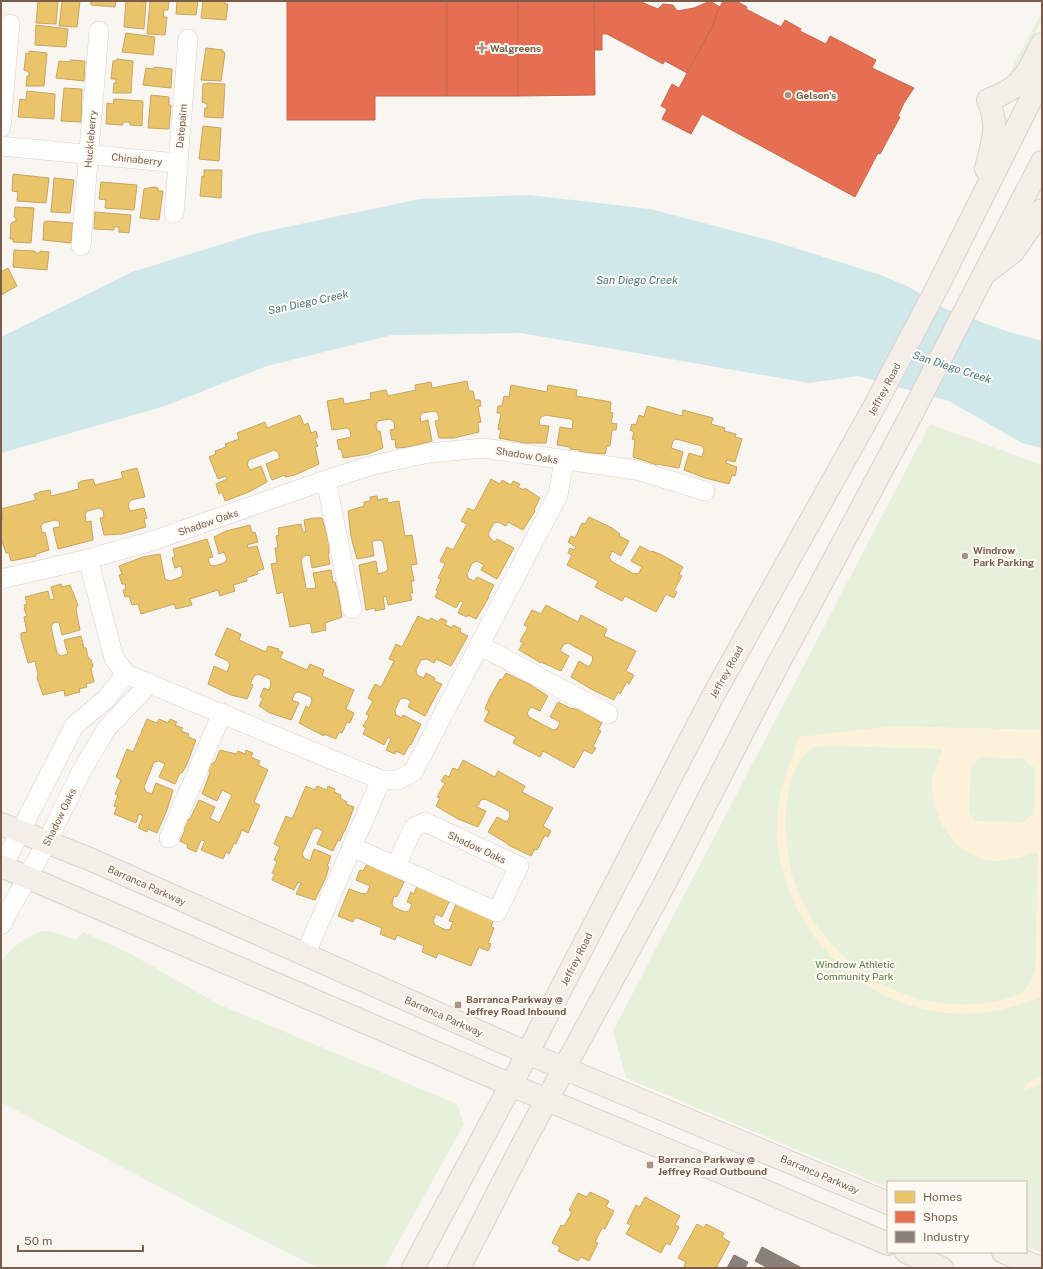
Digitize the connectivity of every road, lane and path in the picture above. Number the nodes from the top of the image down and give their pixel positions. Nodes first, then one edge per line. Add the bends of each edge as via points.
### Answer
1 (10, 24) dead end
2 (99, 31) dead end
3 (188, 39) dead end
4 (1042, 44) edge
5 (1042, 77) edge
6 (1, 127) edge
7 (1, 146) edge
8 (89, 154) junction
9 (177, 162) junction
10 (1042, 162) edge
11 (978, 205) junction
12 (1042, 210) edge
13 (174, 213) dead end
14 (81, 246) dead end
15 (982, 276) junction
16 (564, 461) junction
17 (326, 480) junction
18 (705, 491) dead end
19 (88, 559) junction
20 (1, 579) edge
21 (352, 609) dead end
22 (479, 644) junction
23 (126, 674) junction
24 (150, 683) junction
25 (222, 713) junction
26 (608, 714) dead end
27 (381, 780) junction
28 (1, 824) edge
29 (21, 832) junction
30 (169, 838) dead end
31 (47, 842) junction
32 (352, 847) junction
33 (396, 866) junction
34 (2, 867) edge
35 (27, 878) junction
36 (1, 926) edge
37 (305, 955) junction
38 (527, 1053) junction
39 (565, 1068) junction
40 (511, 1085) junction
41 (547, 1100) junction
42 (887, 1203) edge
43 (887, 1244) edge
44 (908, 1253) edge
45 (1005, 1253) edge
46 (413, 1268) edge
47 (459, 1268) edge
48 (942, 1268) edge
49 (1040, 1268) edge

1 - 6 street
2 - 8 street, Huckleberry
3 - 9 street, Datepalm
4 - 11 main road via 1019,84 1007,93 988,100 994,114 995,134
5 - 11 main road, Jeffrey Road
7 - 8 street, Chinaberry
8 - 9 street, Chinaberry
8 - 14 street, Huckleberry
9 - 13 street, Datepalm
10 - 15 main road
11 - 38 main road, Jeffrey Road via 874,407 681,755
12 - 15 main road via 1013,252
15 - 39 main road via 662,889
16 - 17 street, Shadow Oaks via 482,448 429,453 373,465
16 - 18 street, Shadow Oaks via 636,470
16 - 22 street, Shadow Oaks via 558,495
17 - 19 street, Shadow Oaks via 159,539
17 - 21 street
19 - 20 street, Shadow Oaks
19 - 23 street via 114,658
22 - 26 street
22 - 27 street, Shadow Oaks via 413,772 398,780
23 - 24 street, Shadow Oaks
23 - 29 street via 106,699 74,726
24 - 25 street, Shadow Oaks
24 - 31 street, Shadow Oaks via 107,728 82,770
25 - 27 street, Shadow Oaks
25 - 30 street
27 - 32 street
28 - 29 main road, Barranca Parkway
29 - 31 main road, Barranca Parkway
29 - 34 street
31 - 35 street, Shadow Oaks
31 - 37 main road, Barranca Parkway
32 - 33 street, Shadow Oaks
32 - 37 street
33 - 33 street, Shadow Oaks via 497,912 519,866 425,822 413,828
34 - 35 main road
35 - 36 street, Shadow Oaks
35 - 40 main road
37 - 38 main road, Barranca Parkway
38 - 39 main road, Barranca Parkway
38 - 40 main road, Jeffrey Road
39 - 41 main road
39 - 42 main road, Barranca Parkway
40 - 41 main road
40 - 46 main road, Jeffrey Road
41 - 43 main road
41 - 47 main road
44 - 48 main road
45 - 49 main road

